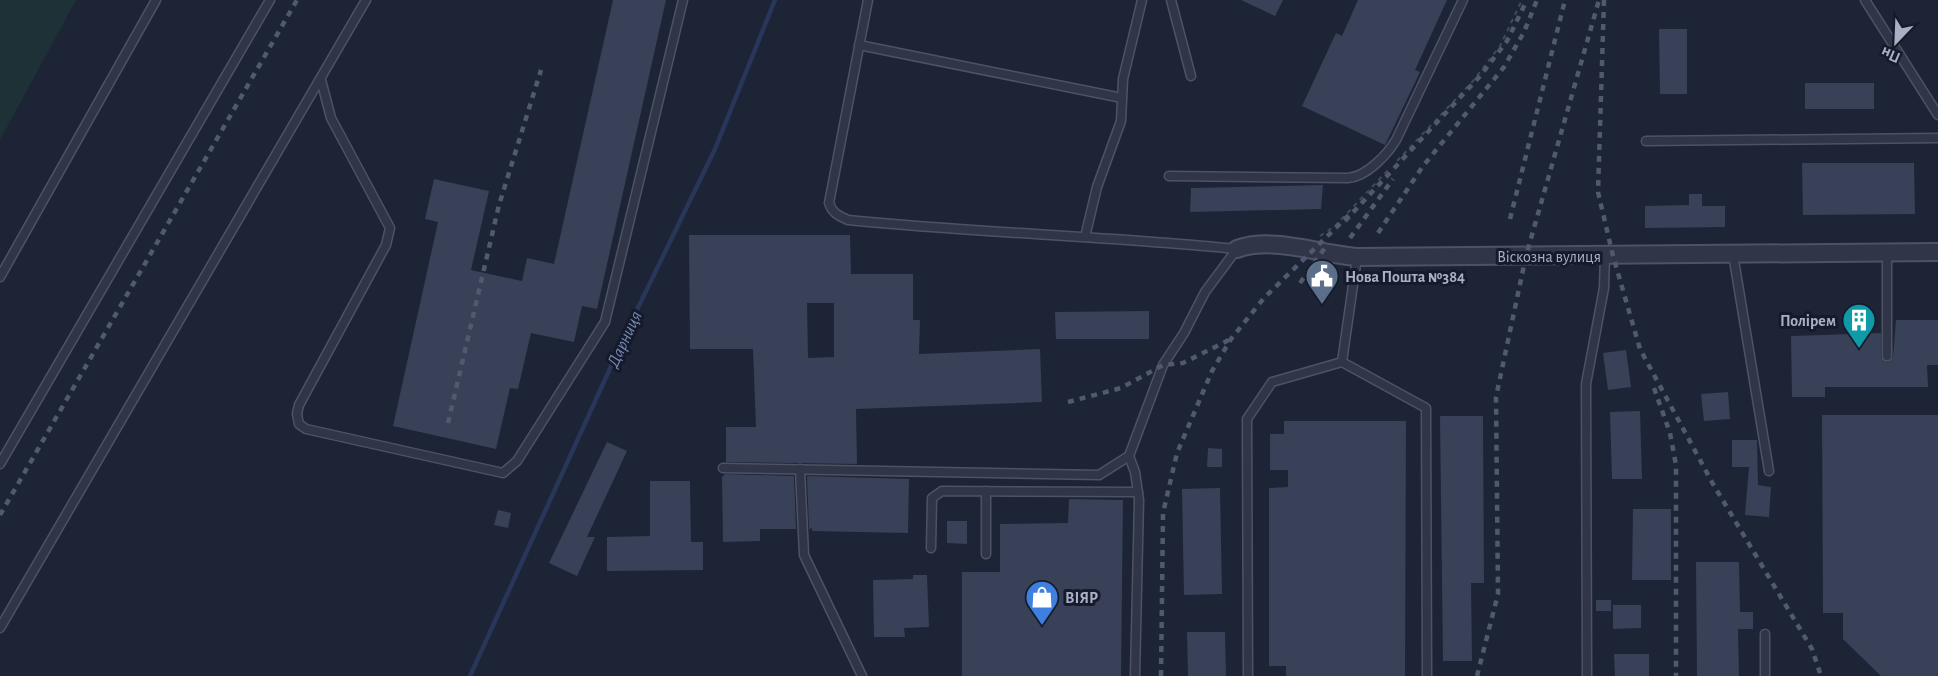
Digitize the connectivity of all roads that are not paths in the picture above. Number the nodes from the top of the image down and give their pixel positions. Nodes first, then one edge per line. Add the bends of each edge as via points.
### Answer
1 (156, 0) edge
2 (270, 0) edge
3 (366, 0) edge
4 (683, 0) edge
5 (868, 0) edge
6 (1142, 0) edge
7 (1171, 0) edge
8 (1463, 0) edge
9 (1865, 0) edge
10 (859, 45) junction
11 (1191, 76) dead end
12 (321, 80) junction
13 (1122, 98) junction
14 (1938, 115) edge
15 (1938, 138) edge
16 (1646, 141) dead end
17 (1169, 176) dead end
18 (1085, 237) junction
19 (1237, 249) junction
20 (1887, 252) junction
21 (1938, 252) edge
22 (1733, 254) junction
23 (1605, 256) junction
24 (1357, 257) junction
25 (0, 277) edge
26 (1887, 356) dead end
27 (1342, 362) junction
28 (1129, 456) junction
29 (0, 464) edge
30 (723, 468) dead end
31 (800, 470) junction
32 (1769, 471) dead end
33 (986, 491) junction
34 (1138, 492) junction
35 (931, 548) dead end
36 (986, 554) dead end
37 (0, 628) edge
38 (1765, 634) dead end
39 (862, 676) edge
40 (1135, 676) edge
41 (1248, 676) edge
42 (1427, 676) edge
43 (1587, 676) edge
44 (1765, 676) edge

1 - 25 lane
2 - 29 lane
3 - 12 lane
4 - 12 lane via 605,322 517,461 503,473 318,432 299,424 299,405 386,245 390,228 331,118
5 - 10 lane
6 - 13 lane
7 - 11 lane
8 - 17 lane via 1396,140 1364,172 1348,178
9 - 14 lane
10 - 13 lane
10 - 18 lane, Віскозна вулиця via 831,210 848,220
12 - 37 lane
13 - 18 lane via 1121,121 1097,187
15 - 16 lane
18 - 19 lane, Віскозна вулиця
19 - 24 street, Віскозна вулиця via 1249,245
19 - 28 lane via 1205,292 1163,365
20 - 21 street, Віскозна вулиця
20 - 22 street, Віскозна вулиця
20 - 26 lane
22 - 23 street, Віскозна вулиця
22 - 32 lane
23 - 24 street, Віскозна вулиця
23 - 43 lane via 1604,288 1586,384
24 - 27 lane
27 - 41 lane via 1272,382 1247,419
27 - 42 lane via 1426,408
28 - 31 lane via 1099,475
28 - 34 lane
30 - 31 lane
31 - 39 lane via 804,555
33 - 34 lane
33 - 35 lane via 936,493 931,505
33 - 36 lane
34 - 40 lane
38 - 44 lane

